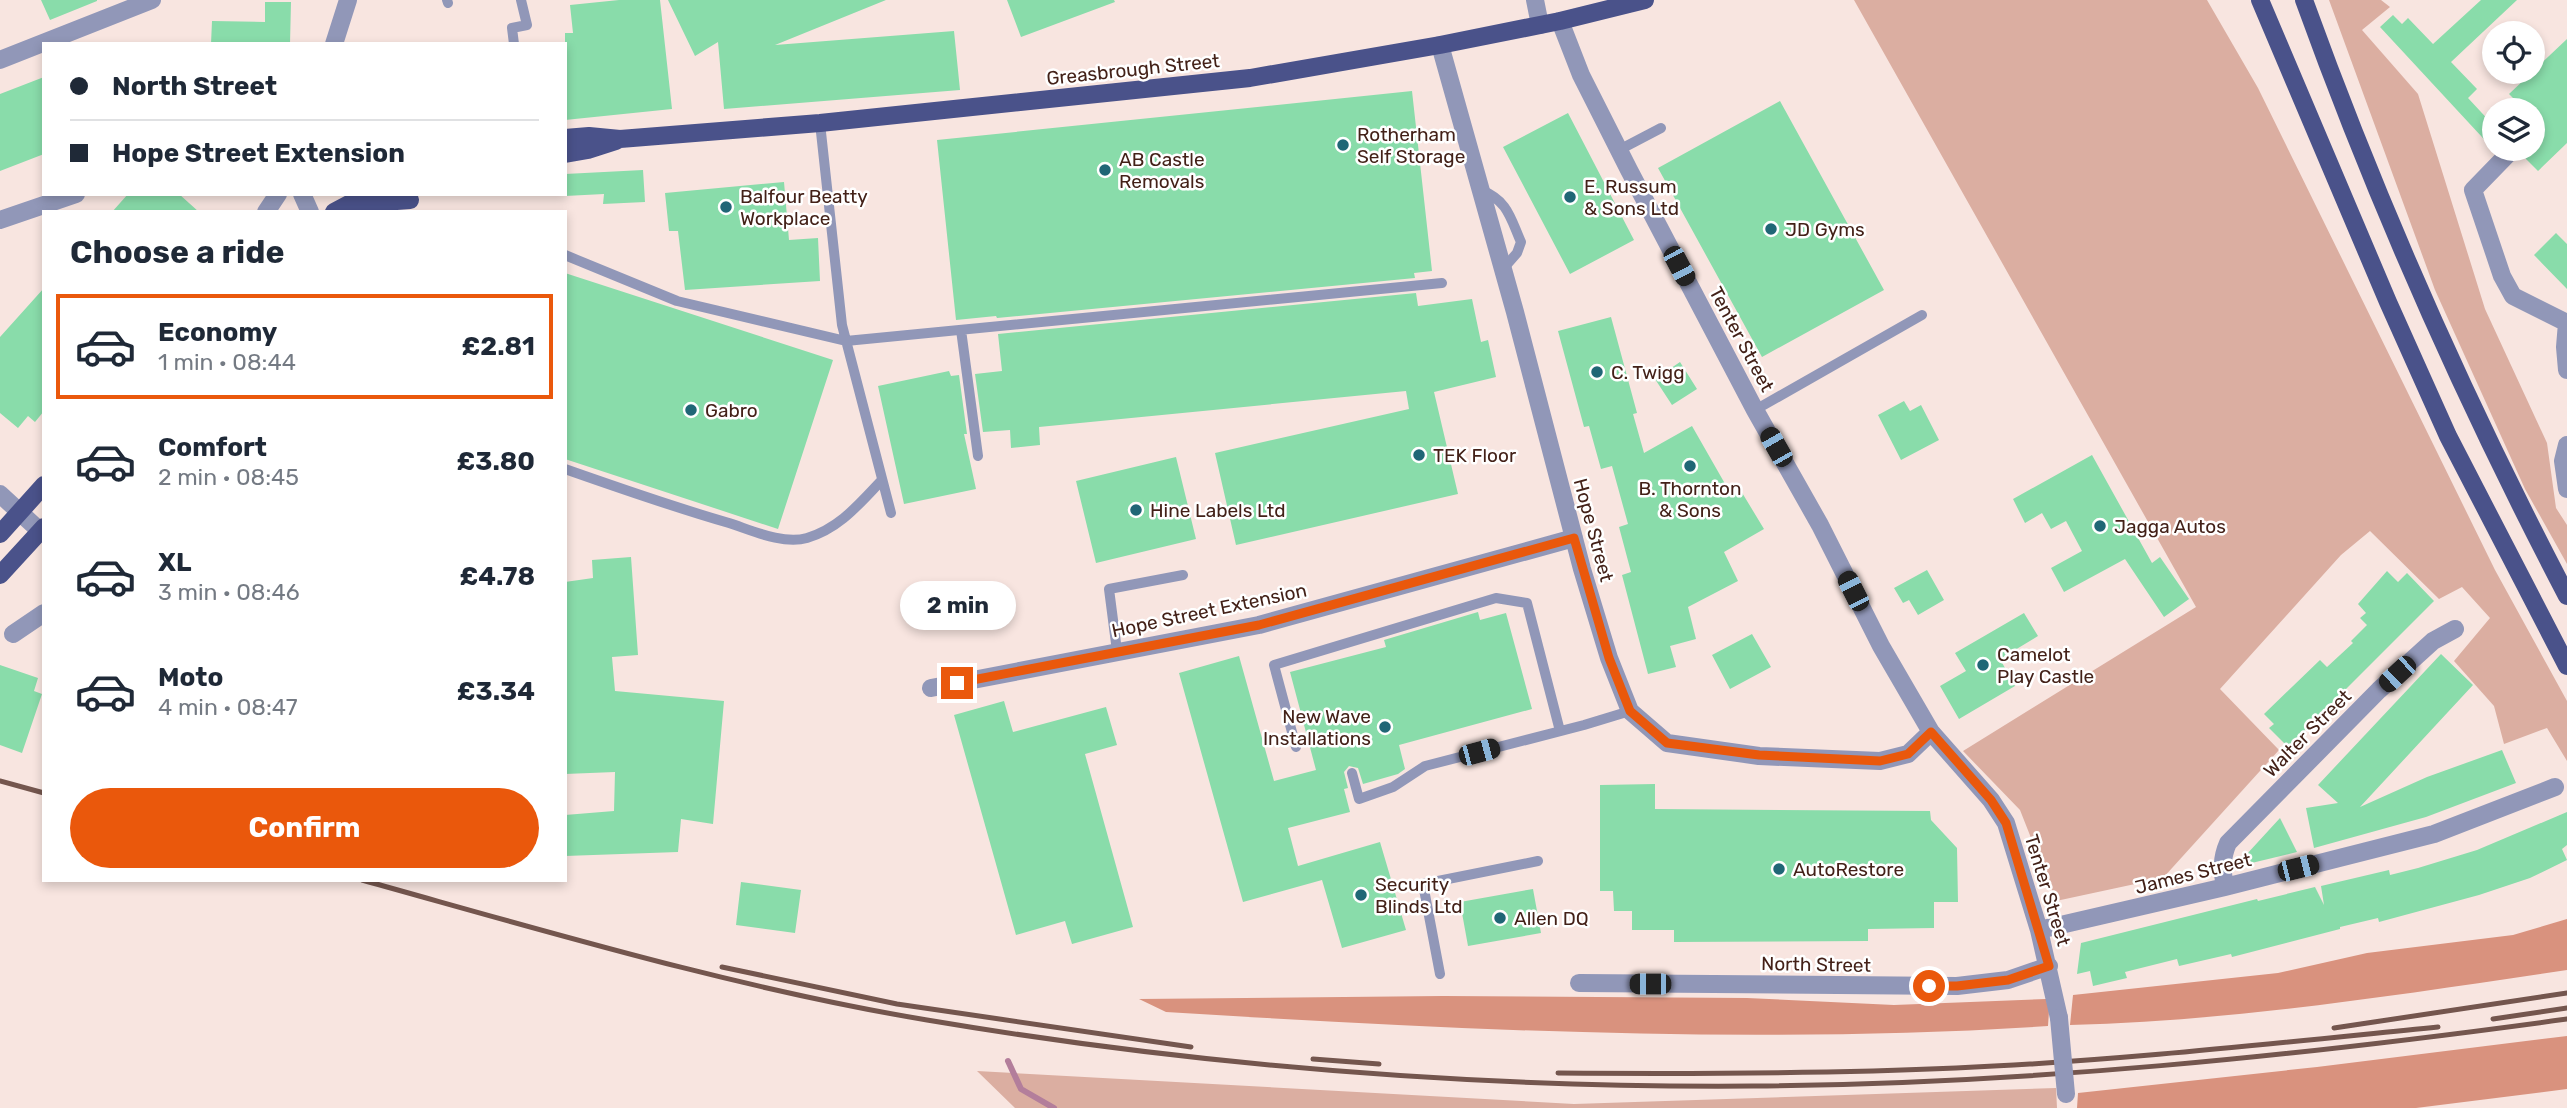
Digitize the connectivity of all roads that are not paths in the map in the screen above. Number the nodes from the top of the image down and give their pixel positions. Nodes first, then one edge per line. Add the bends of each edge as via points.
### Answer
1 (152, 0) edge
2 (348, 0) edge
3 (521, 0) edge
4 (1535, 0) edge
5 (1645, 0) edge
6 (2260, 0) edge
7 (2304, 0) edge
8 (1560, 21) junction
9 (1540, 25) junction
10 (46, 42) edge
11 (335, 42) edge
12 (514, 42) edge
13 (42, 43) edge
14 (1440, 45) junction
15 (0, 60) edge
16 (820, 123) junction
17 (1661, 128) dead end
18 (567, 138) edge
19 (620, 139) junction
20 (1619, 150) junction
21 (567, 154) edge
22 (2501, 161) edge
23 (1481, 190) junction
24 (70, 196) edge
25 (364, 196) edge
26 (416, 197) edge
27 (338, 210) edge
28 (369, 210) edge
29 (391, 210) edge
30 (0, 220) edge
31 (567, 257) edge
32 (1503, 269) junction
33 (1443, 283) dead end
34 (1922, 315) dead end
35 (2567, 323) edge
36 (961, 330) junction
37 (846, 341) junction
38 (2567, 370) edge
39 (1755, 410) junction
40 (2567, 445) edge
41 (978, 456) dead end
42 (567, 470) edge
43 (882, 480) junction
44 (42, 487) edge
45 (2567, 489) edge
46 (0, 494) edge
47 (20, 512) junction
48 (891, 513) dead end
49 (42, 529) edge
50 (0, 534) edge
51 (1574, 538) junction
52 (0, 575) edge
53 (1183, 575) dead end
54 (2567, 596) edge
55 (42, 614) edge
56 (2455, 629) dead end
57 (13, 634) dead end
58 (1117, 651) junction
59 (2567, 666) edge
60 (931, 688) dead end
61 (1630, 711) junction
62 (1560, 731) junction
63 (1931, 732) junction
64 (1296, 747) dead end
65 (1352, 773) dead end
66 (2555, 787) dead end
67 (1538, 862) dead end
68 (2225, 887) junction
69 (2039, 930) junction
70 (2049, 966) junction
71 (1440, 974) dead end
72 (1579, 983) dead end
73 (2066, 1101) edge

1 - 10 street
2 - 11 street
3 - 12 lane via 527,26 512,28
4 - 9 street
5 - 8 main road, Greasbrough Street
6 - 59 main road via 2448,436
7 - 54 main road via 2386,214 2454,370
8 - 9 main road, Greasbrough Street
8 - 20 street, Tenter Street
9 - 14 main road, Greasbrough Street
13 - 15 street
14 - 16 main road, Greasbrough Street via 1250,78
14 - 23 street, Hope Street
16 - 19 main road, Greasbrough Street
16 - 37 lane
17 - 20 lane
18 - 19 main road, Greasbrough Street
19 - 21 main road, Greasbrough Street
20 - 39 street, Tenter Street
22 - 35 street via 2473,190 2501,276 2513,296
23 - 32 street, Hope Street
23 - 32 lane via 1506,205 1521,242
24 - 30 street
25 - 27 main road
26 - 28 main road via 383,202
26 - 29 main road
31 - 37 lane via 677,301
32 - 51 street, Hope Street
33 - 36 lane
34 - 39 lane
35 - 38 street
36 - 37 lane
36 - 41 lane
37 - 43 lane
39 - 63 street, Tenter Street
40 - 45 street via 2563,461
42 - 43 lane via 778,538 803,539 830,530
43 - 48 lane
44 - 47 main road
46 - 47 street
47 - 49 street
47 - 50 main road
49 - 52 main road
51 - 58 street, Hope Street Extension via 1259,625
51 - 61 street, Hope Street via 1609,658
53 - 58 lane via 1109,589
55 - 57 street
56 - 68 street, Walter Street via 2433,641 2379,691 2228,843 2222,869
58 - 60 street, Hope Street Extension
61 - 62 lane
61 - 63 street, Hope Street via 1667,743 1759,755 1880,761 1908,754
62 - 64 lane via 1527,603 1496,598 1274,665
62 - 65 lane via 1425,766 1393,787 1359,799
63 - 69 street, Tenter Street via 2006,823
66 - 68 street, James Street via 2434,834
67 - 71 lane via 1423,884
68 - 69 street, James Street
69 - 70 street, Tenter Street
70 - 72 street, North Street via 2008,980 1957,986
70 - 73 street, Tenter Street, bridge

